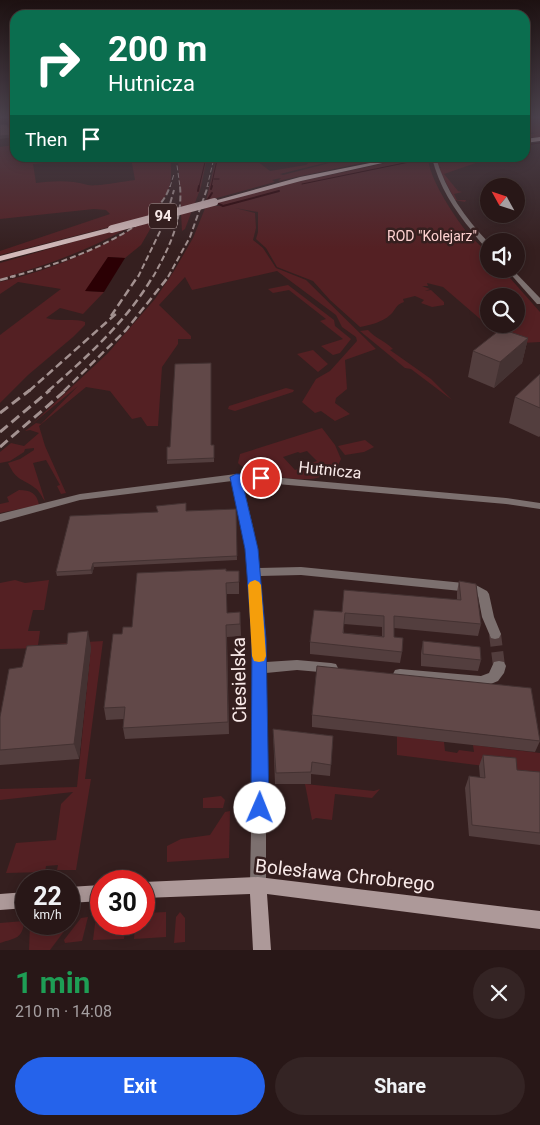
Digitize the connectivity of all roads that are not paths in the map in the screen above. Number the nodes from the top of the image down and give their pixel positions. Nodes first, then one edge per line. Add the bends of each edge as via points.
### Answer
1 (383, 162) edge
2 (435, 162) edge
3 (480, 237) edge
4 (0, 261) edge
5 (517, 278) edge
6 (540, 302) edge
7 (236, 477) junction
8 (540, 506) edge
9 (0, 518) edge
10 (254, 572) junction
11 (495, 634) tunnel mouth
12 (499, 666) dead end
13 (259, 668) junction
14 (347, 670) edge
15 (386, 673) edge
16 (258, 885) junction
17 (155, 890) edge
18 (15, 901) edge
19 (0, 902) edge
20 (540, 920) edge
21 (262, 950) edge

1 - 4 main road, 94, bridge via 300,179
2 - 3 street via 438,176
5 - 6 street
7 - 8 street, Hutnicza via 525,502
7 - 9 street, Hutnicza via 80,497
7 - 10 street, Ciesielska
10 - 11 street via 310,571 474,588 483,594
10 - 13 street, Ciesielska
12 - 15 street via 493,678 481,682
13 - 14 street via 298,665
13 - 16 street, Ciesielska
16 - 17 street, Bolesława Chrobrego
16 - 20 street, Bolesława Chrobrego
16 - 21 street
18 - 19 street

